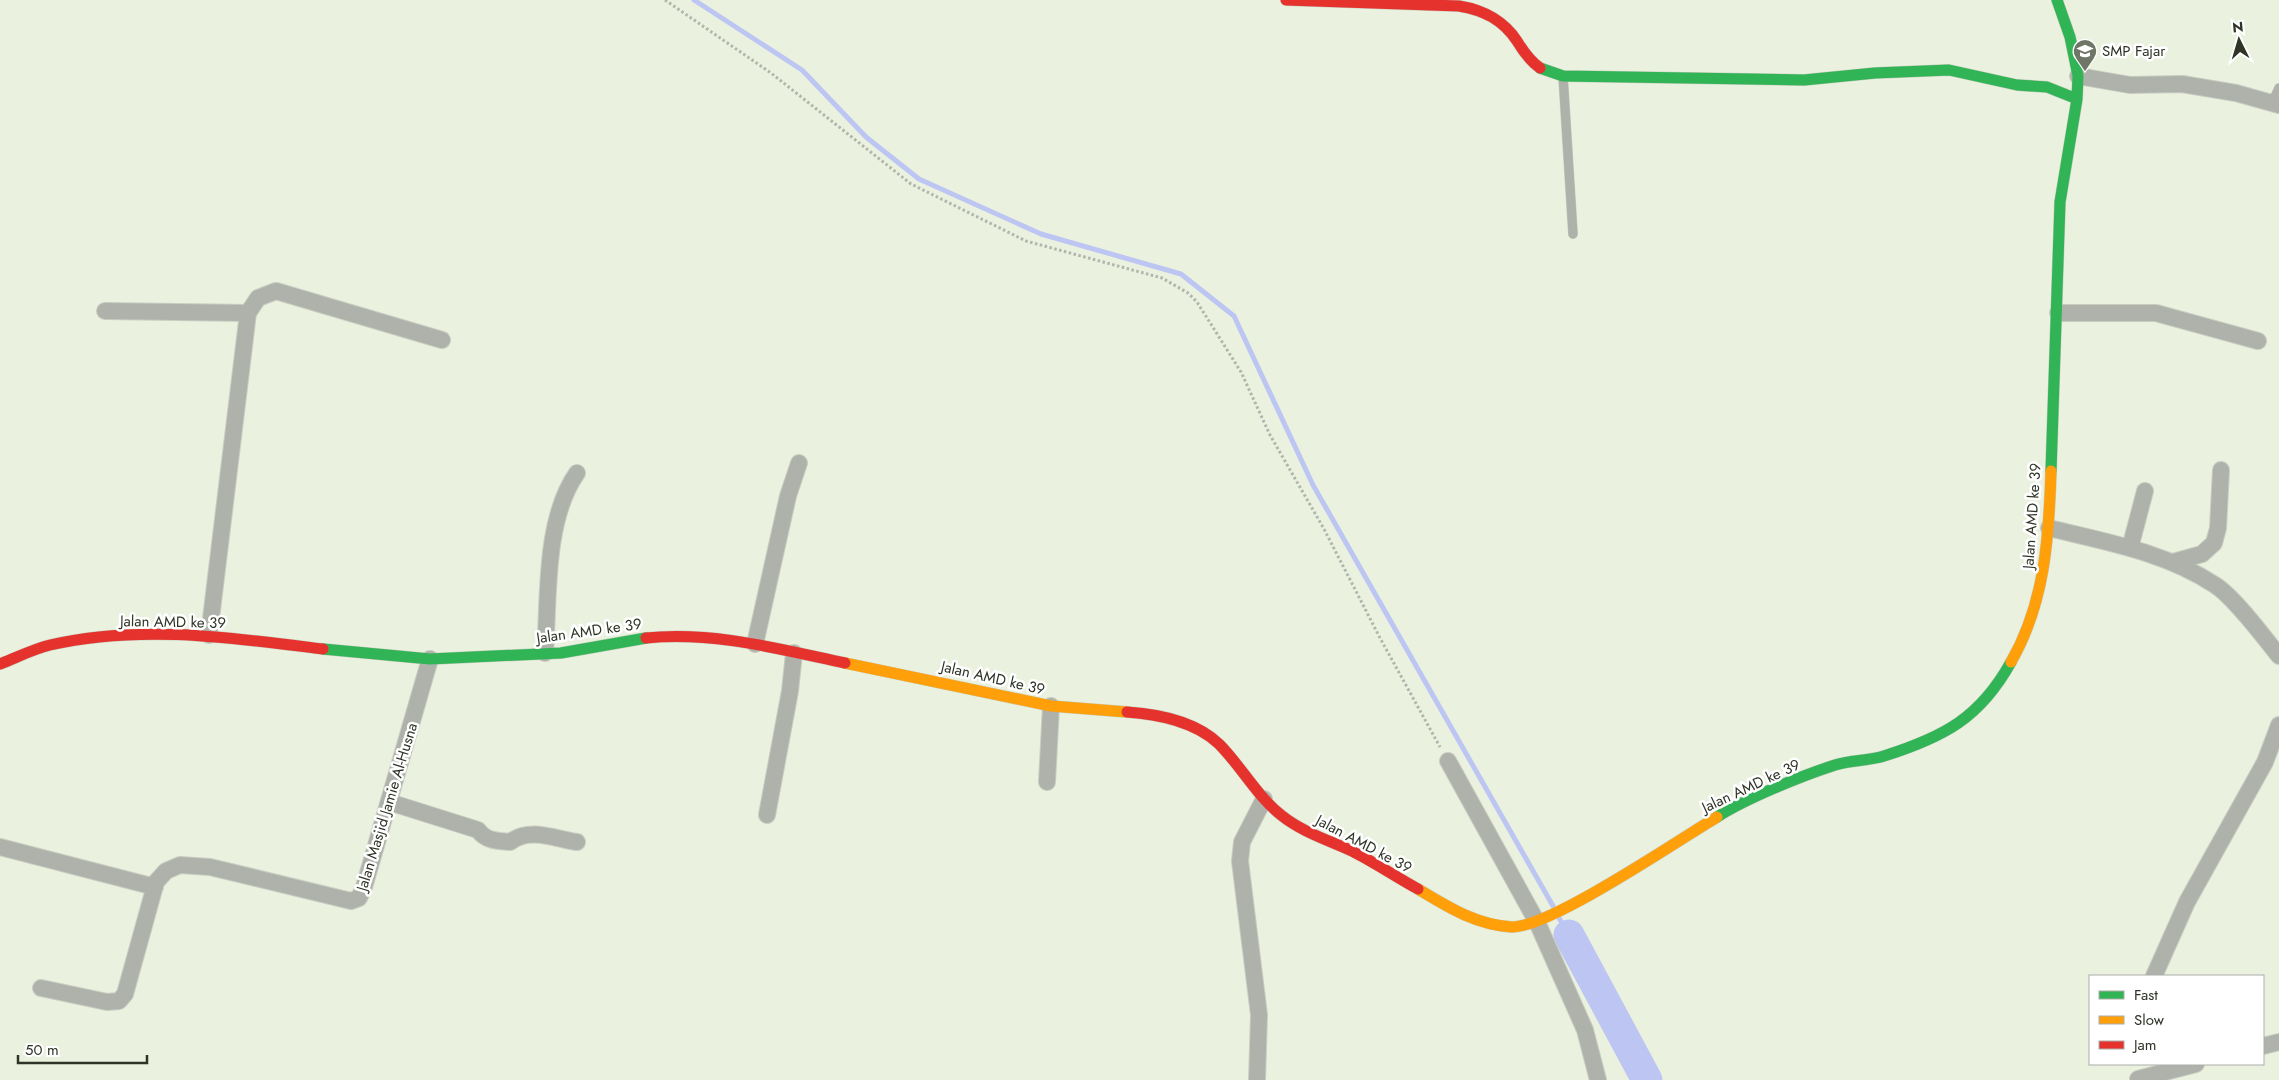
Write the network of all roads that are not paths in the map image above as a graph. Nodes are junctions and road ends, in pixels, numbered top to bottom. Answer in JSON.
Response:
{"nodes":[{"id":1,"x":1286,"y":0,"type":"edge"},
{"id":2,"x":2057,"y":0,"type":"edge"},
{"id":3,"x":1563,"y":76,"type":"junction"},
{"id":4,"x":2078,"y":76,"type":"junction"},
{"id":5,"x":2279,"y":88,"type":"edge"},
{"id":6,"x":2077,"y":99,"type":"junction"},
{"id":7,"x":2276,"y":104,"type":"edge"},
{"id":8,"x":1573,"y":234,"type":"dead end"},
{"id":9,"x":105,"y":312,"type":"dead end"},
{"id":10,"x":248,"y":313,"type":"junction"},
{"id":11,"x":2058,"y":313,"type":"junction"},
{"id":12,"x":442,"y":340,"type":"dead end"},
{"id":13,"x":2258,"y":341,"type":"dead end"},
{"id":14,"x":799,"y":463,"type":"dead end"},
{"id":15,"x":2221,"y":470,"type":"dead end"},
{"id":16,"x":577,"y":473,"type":"dead end"},
{"id":17,"x":2145,"y":491,"type":"dead end"},
{"id":18,"x":2049,"y":528,"type":"junction"},
{"id":19,"x":2130,"y":548,"type":"junction"},
{"id":20,"x":2173,"y":562,"type":"junction"},
{"id":21,"x":209,"y":635,"type":"junction"},
{"id":22,"x":755,"y":644,"type":"junction"},
{"id":23,"x":545,"y":653,"type":"junction"},
{"id":24,"x":794,"y":653,"type":"junction"},
{"id":25,"x":2279,"y":656,"type":"edge"},
{"id":26,"x":430,"y":659,"type":"junction"},
{"id":27,"x":0,"y":664,"type":"edge"},
{"id":28,"x":1051,"y":706,"type":"junction"},
{"id":29,"x":2279,"y":725,"type":"edge"},
{"id":30,"x":1448,"y":761,"type":"road end"},
{"id":31,"x":2272,"y":765,"type":"edge"},
{"id":32,"x":1047,"y":782,"type":"dead end"},
{"id":33,"x":1264,"y":799,"type":"junction"},
{"id":34,"x":389,"y":802,"type":"junction"},
{"id":35,"x":767,"y":815,"type":"dead end"},
{"id":36,"x":577,"y":842,"type":"dead end"},
{"id":37,"x":0,"y":847,"type":"edge"},
{"id":38,"x":155,"y":887,"type":"junction"},
{"id":39,"x":1537,"y":922,"type":"junction"},
{"id":40,"x":2154,"y":975,"type":"edge"},
{"id":41,"x":41,"y":988,"type":"dead end"},
{"id":42,"x":2279,"y":1042,"type":"edge"},
{"id":43,"x":2264,"y":1046,"type":"edge"},
{"id":44,"x":2190,"y":1065,"type":"edge"},
{"id":45,"x":2138,"y":1074,"type":"edge"},
{"id":46,"x":1257,"y":1080,"type":"edge"},
{"id":47,"x":1598,"y":1080,"type":"edge"}],
"edges":[{"from":1,"to":3,"type":"street"},
{"from":2,"to":4,"type":"street","name":"Jalan AMD ke 39"},
{"from":3,"to":6,"type":"street"},
{"from":3,"to":8,"type":"lane"},
{"from":4,"to":6,"type":"street","name":"Jalan AMD ke 39"},
{"from":4,"to":7,"type":"street"},
{"from":5,"to":7,"type":"lane"},
{"from":6,"to":11,"type":"street","name":"Jalan AMD ke 39"},
{"from":9,"to":10,"type":"street"},
{"from":10,"to":12,"type":"street"},
{"from":10,"to":21,"type":"street"},
{"from":11,"to":13,"type":"street"},
{"from":11,"to":18,"type":"street","name":"Jalan AMD ke 39"},
{"from":14,"to":22,"type":"street"},
{"from":15,"to":20,"type":"street"},
{"from":16,"to":23,"type":"street"},
{"from":17,"to":19,"type":"street"},
{"from":18,"to":19,"type":"street"},
{"from":18,"to":39,"type":"street","name":"Jalan AMD ke 39"},
{"from":19,"to":20,"type":"street"},
{"from":20,"to":25,"type":"street"},
{"from":21,"to":26,"type":"street","name":"Jalan AMD ke 39"},
{"from":21,"to":27,"type":"street","name":"Jalan AMD ke 39"},
{"from":22,"to":23,"type":"street","name":"Jalan AMD ke 39"},
{"from":22,"to":24,"type":"street","name":"Jalan AMD ke 39"},
{"from":23,"to":26,"type":"street","name":"Jalan AMD ke 39"},
{"from":24,"to":28,"type":"street","name":"Jalan AMD ke 39"},
{"from":24,"to":35,"type":"street"},
{"from":26,"to":34,"type":"street","name":"Jalan Masjid Jamie Al-Husna"},
{"from":28,"to":32,"type":"street"},
{"from":28,"to":33,"type":"street","name":"Jalan AMD ke 39"},
{"from":29,"to":31,"type":"street"},
{"from":30,"to":39,"type":"street"},
{"from":31,"to":40,"type":"street"},
{"from":33,"to":39,"type":"street","name":"Jalan AMD ke 39"},
{"from":33,"to":46,"type":"street"},
{"from":34,"to":36,"type":"street"},
{"from":34,"to":38,"type":"street","name":"Jalan Masjid Jamie Al-Husna"},
{"from":37,"to":38,"type":"street"},
{"from":38,"to":41,"type":"street","name":"Jalan Masjid Jamie Al-Husna"},
{"from":39,"to":47,"type":"street"},
{"from":42,"to":43,"type":"street"},
{"from":44,"to":45,"type":"street"}]}
